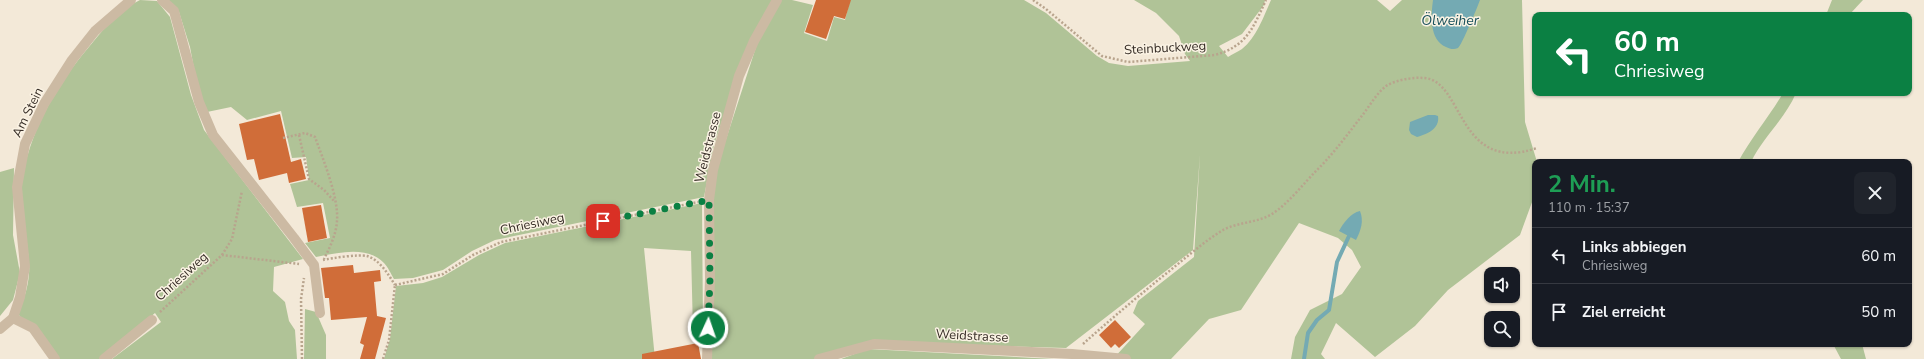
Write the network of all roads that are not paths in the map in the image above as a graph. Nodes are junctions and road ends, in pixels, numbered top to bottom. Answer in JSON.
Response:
{"nodes":[{"id":1,"x":131,"y":0,"type":"edge"},
{"id":2,"x":162,"y":0,"type":"edge"},
{"id":3,"x":777,"y":0,"type":"edge"},
{"id":4,"x":320,"y":313,"type":"dead end"},
{"id":5,"x":13,"y":318,"type":"junction"},
{"id":6,"x":152,"y":320,"type":"road end"},
{"id":7,"x":0,"y":329,"type":"edge"},
{"id":8,"x":55,"y":359,"type":"edge"},
{"id":9,"x":104,"y":359,"type":"edge"},
{"id":10,"x":707,"y":359,"type":"edge"},
{"id":11,"x":819,"y":359,"type":"edge"},
{"id":12,"x":1126,"y":359,"type":"edge"}],
"edges":[{"from":1,"to":5,"type":"street","name":"Am Stein"},
{"from":2,"to":4,"type":"street"},
{"from":3,"to":10,"type":"street","name":"Weidstrasse"},
{"from":5,"to":7,"type":"street"},
{"from":5,"to":8,"type":"street"},
{"from":6,"to":9,"type":"street","name":"Chriesiweg"},
{"from":11,"to":12,"type":"street","name":"Weidstrasse"}]}
